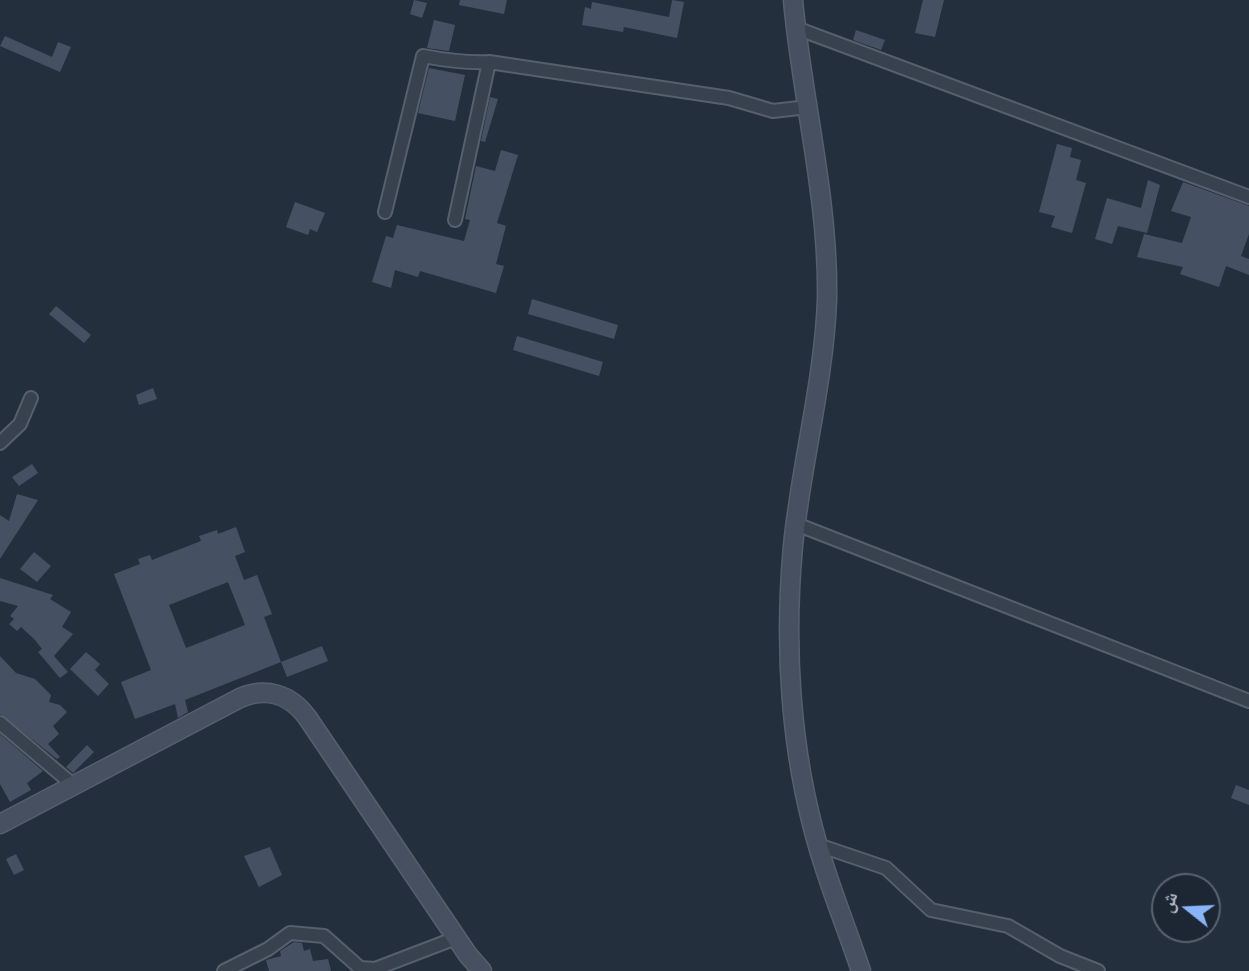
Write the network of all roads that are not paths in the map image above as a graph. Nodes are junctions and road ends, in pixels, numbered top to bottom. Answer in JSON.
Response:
{"nodes":[{"id":1,"x":793,"y":0,"type":"edge"},
{"id":2,"x":796,"y":28,"type":"junction"},
{"id":3,"x":489,"y":62,"type":"junction"},
{"id":4,"x":808,"y":107,"type":"junction"},
{"id":5,"x":1249,"y":197,"type":"edge"},
{"id":6,"x":385,"y":212,"type":"dead end"},
{"id":7,"x":455,"y":220,"type":"dead end"},
{"id":8,"x":31,"y":398,"type":"dead end"},
{"id":9,"x":0,"y":443,"type":"edge"},
{"id":10,"x":796,"y":524,"type":"junction"},
{"id":11,"x":1249,"y":701,"type":"edge"},
{"id":12,"x":0,"y":723,"type":"edge"},
{"id":13,"x":72,"y":784,"type":"junction"},
{"id":14,"x":0,"y":824,"type":"edge"},
{"id":15,"x":818,"y":845,"type":"junction"},
{"id":16,"x":456,"y":938,"type":"junction"},
{"id":17,"x":225,"y":971,"type":"edge"},
{"id":18,"x":482,"y":971,"type":"edge"},
{"id":19,"x":861,"y":971,"type":"edge"},
{"id":20,"x":1098,"y":971,"type":"edge"}],
"edges":[{"from":1,"to":2,"type":"main road"},
{"from":2,"to":4,"type":"main road"},
{"from":2,"to":5,"type":"street"},
{"from":3,"to":4,"type":"street"},
{"from":3,"to":6,"type":"street"},
{"from":3,"to":7,"type":"street"},
{"from":4,"to":10,"type":"main road"},
{"from":8,"to":9,"type":"street"},
{"from":10,"to":11,"type":"street"},
{"from":10,"to":15,"type":"main road"},
{"from":12,"to":13,"type":"street"},
{"from":13,"to":14,"type":"main road"},
{"from":13,"to":16,"type":"main road"},
{"from":15,"to":19,"type":"main road"},
{"from":15,"to":20,"type":"street"},
{"from":16,"to":17,"type":"street"},
{"from":16,"to":18,"type":"main road"}]}
